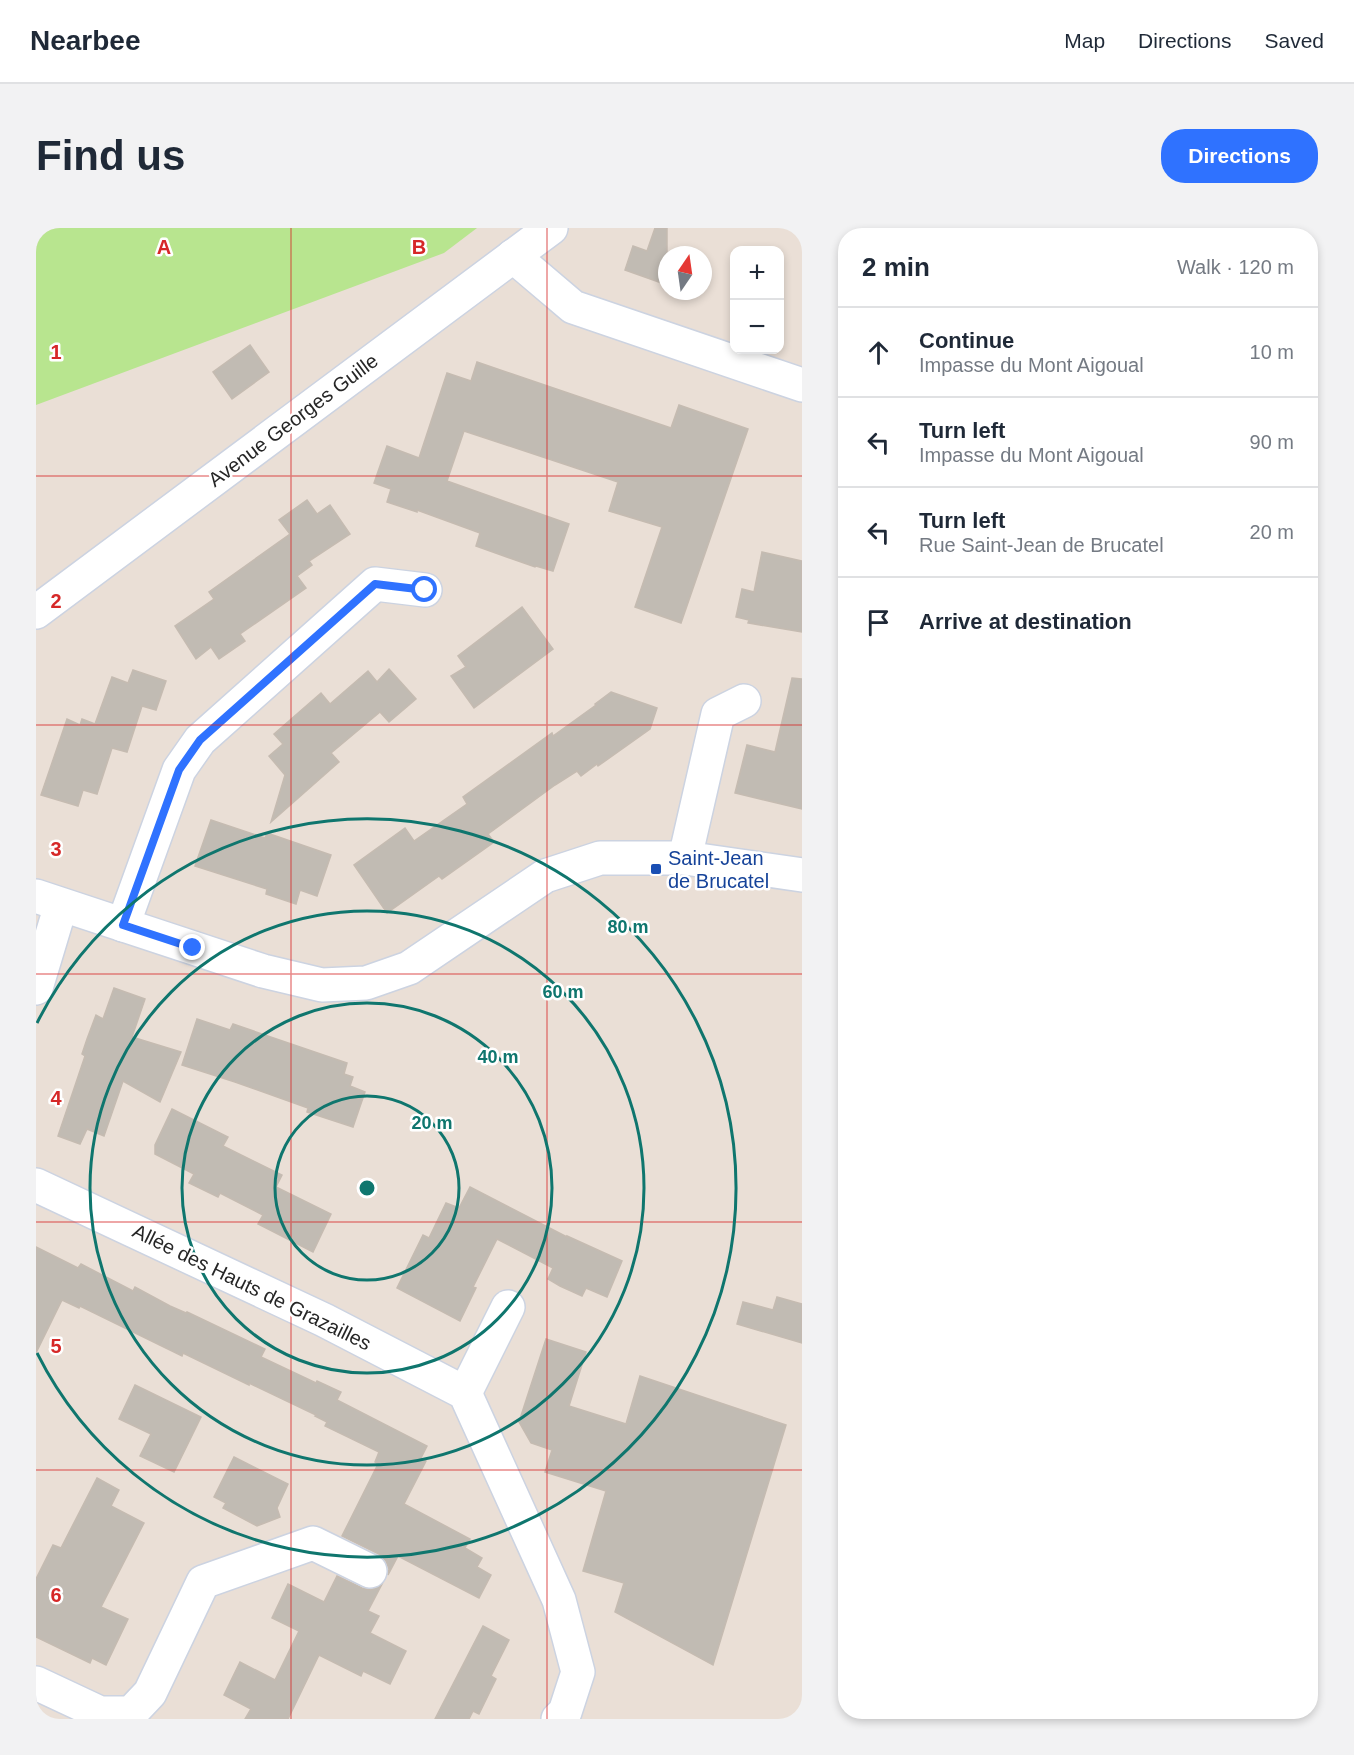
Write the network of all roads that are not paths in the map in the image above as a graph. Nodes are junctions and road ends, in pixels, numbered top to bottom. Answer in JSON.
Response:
{"nodes":[{"id":1,"x":551,"y":228,"type":"edge"},
{"id":2,"x":513,"y":256,"type":"junction"},
{"id":3,"x":802,"y":385,"type":"edge"},
{"id":4,"x":425,"y":590,"type":"dead end"},
{"id":5,"x":36,"y":612,"type":"edge"},
{"id":6,"x":744,"y":701,"type":"dead end"},
{"id":7,"x":685,"y":858,"type":"junction"},
{"id":8,"x":802,"y":875,"type":"edge"},
{"id":9,"x":49,"y":901,"type":"edge"},
{"id":10,"x":123,"y":925,"type":"junction"},
{"id":11,"x":36,"y":987,"type":"edge"},
{"id":12,"x":36,"y":1185,"type":"edge"},
{"id":13,"x":508,"y":1307,"type":"dead end"},
{"id":14,"x":465,"y":1393,"type":"junction"},
{"id":15,"x":370,"y":1571,"type":"dead end"},
{"id":16,"x":36,"y":1683,"type":"edge"},
{"id":17,"x":563,"y":1717,"type":"edge"}],
"edges":[{"from":1,"to":2,"type":"street","name":"Avenue Georges Guille"},
{"from":2,"to":3,"type":"street"},
{"from":2,"to":5,"type":"street","name":"Avenue Georges Guille"},
{"from":4,"to":10,"type":"street"},
{"from":6,"to":7,"type":"street"},
{"from":7,"to":8,"type":"street"},
{"from":7,"to":10,"type":"street"},
{"from":9,"to":10,"type":"street"},
{"from":9,"to":11,"type":"street"},
{"from":12,"to":14,"type":"street","name":"Allée des Hauts de Grazailles"},
{"from":13,"to":14,"type":"street"},
{"from":14,"to":17,"type":"street"},
{"from":15,"to":16,"type":"street"}]}
